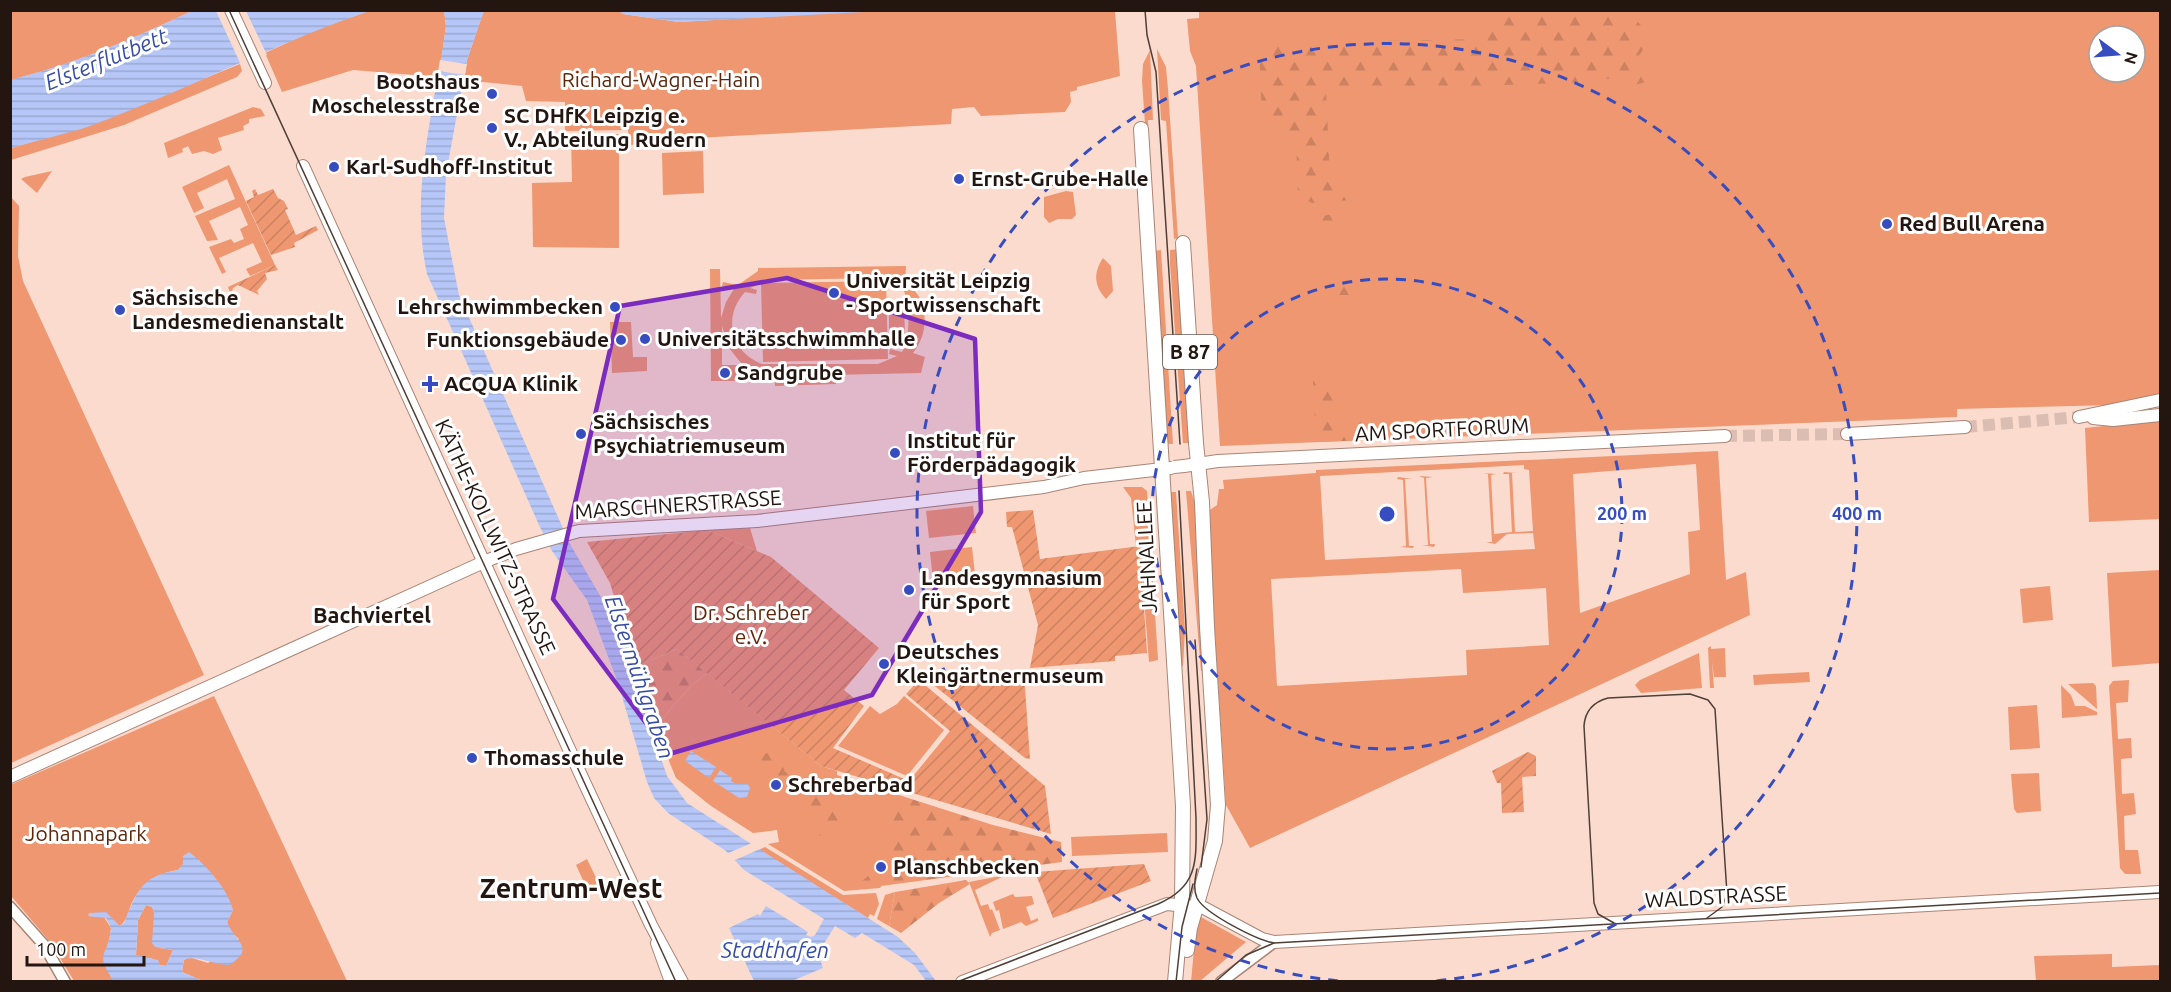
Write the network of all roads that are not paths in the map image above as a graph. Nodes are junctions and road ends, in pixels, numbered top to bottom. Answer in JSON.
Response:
{"nodes":[{"id":1,"x":231,"y":10,"type":"edge"},
{"id":2,"x":265,"y":83,"type":"dead end"},
{"id":3,"x":1141,"y":129,"type":"dead end"},
{"id":4,"x":303,"y":166,"type":"dead end"},
{"id":5,"x":1183,"y":243,"type":"dead end"},
{"id":6,"x":2160,"y":400,"type":"edge"},
{"id":7,"x":2160,"y":415,"type":"edge"},
{"id":8,"x":1965,"y":427,"type":"tunnel mouth"},
{"id":9,"x":1847,"y":434,"type":"tunnel mouth"},
{"id":10,"x":1725,"y":436,"type":"tunnel mouth"},
{"id":11,"x":1180,"y":466,"type":"junction"},
{"id":12,"x":484,"y":562,"type":"junction"},
{"id":13,"x":10,"y":777,"type":"edge"},
{"id":14,"x":2160,"y":892,"type":"edge"},
{"id":15,"x":1189,"y":905,"type":"junction"},
{"id":16,"x":10,"y":907,"type":"edge"},
{"id":17,"x":651,"y":925,"type":"junction"},
{"id":18,"x":1274,"y":942,"type":"junction"},
{"id":19,"x":65,"y":981,"type":"edge"},
{"id":20,"x":671,"y":981,"type":"edge"},
{"id":21,"x":682,"y":981,"type":"edge"},
{"id":22,"x":962,"y":981,"type":"edge"},
{"id":23,"x":1175,"y":981,"type":"edge"},
{"id":24,"x":1184,"y":981,"type":"edge"},
{"id":25,"x":1221,"y":981,"type":"edge"}],
"edges":[{"from":1,"to":2,"type":"main road"},
{"from":3,"to":11,"type":"main road","name":"JAHNALLEE","number":"B 87"},
{"from":4,"to":12,"type":"main road","name":"KÄTHE-KOLLWITZ-STRASSE"},
{"from":5,"to":11,"type":"main road","name":"JAHNALLEE","number":"B 87"},
{"from":6,"to":7,"type":"main road"},
{"from":8,"to":9,"type":"main road"},
{"from":10,"to":11,"type":"main road","name":"AM SPORTFORUM"},
{"from":11,"to":12,"type":"main road","name":"MARSCHNERSTRASSE"},
{"from":11,"to":15,"type":"main road","name":"JAHNALLEE","number":"B 87"},
{"from":11,"to":15,"type":"main road","name":"JAHNALLEE","number":"B 87"},
{"from":12,"to":13,"type":"main road","name":"MARSCHNERSTRASSE"},
{"from":12,"to":17,"type":"main road","name":"KÄTHE-KOLLWITZ-STRASSE"},
{"from":14,"to":18,"type":"main road","name":"WALDSTRASSE"},
{"from":15,"to":18,"type":"main road","name":"WALDSTRASSE"},
{"from":15,"to":22,"type":"main road"},
{"from":15,"to":23,"type":"main road","name":"JAHNALLEE","number":"B 87"},
{"from":15,"to":24,"type":"main road","name":"JAHNALLEE","number":"B 87"},
{"from":16,"to":19,"type":"street"},
{"from":17,"to":20,"type":"main road","name":"KÄTHE-KOLLWITZ-STRASSE"},
{"from":17,"to":21,"type":"main road","name":"KÄTHE-KOLLWITZ-STRASSE"},
{"from":18,"to":25,"type":"street"}]}
